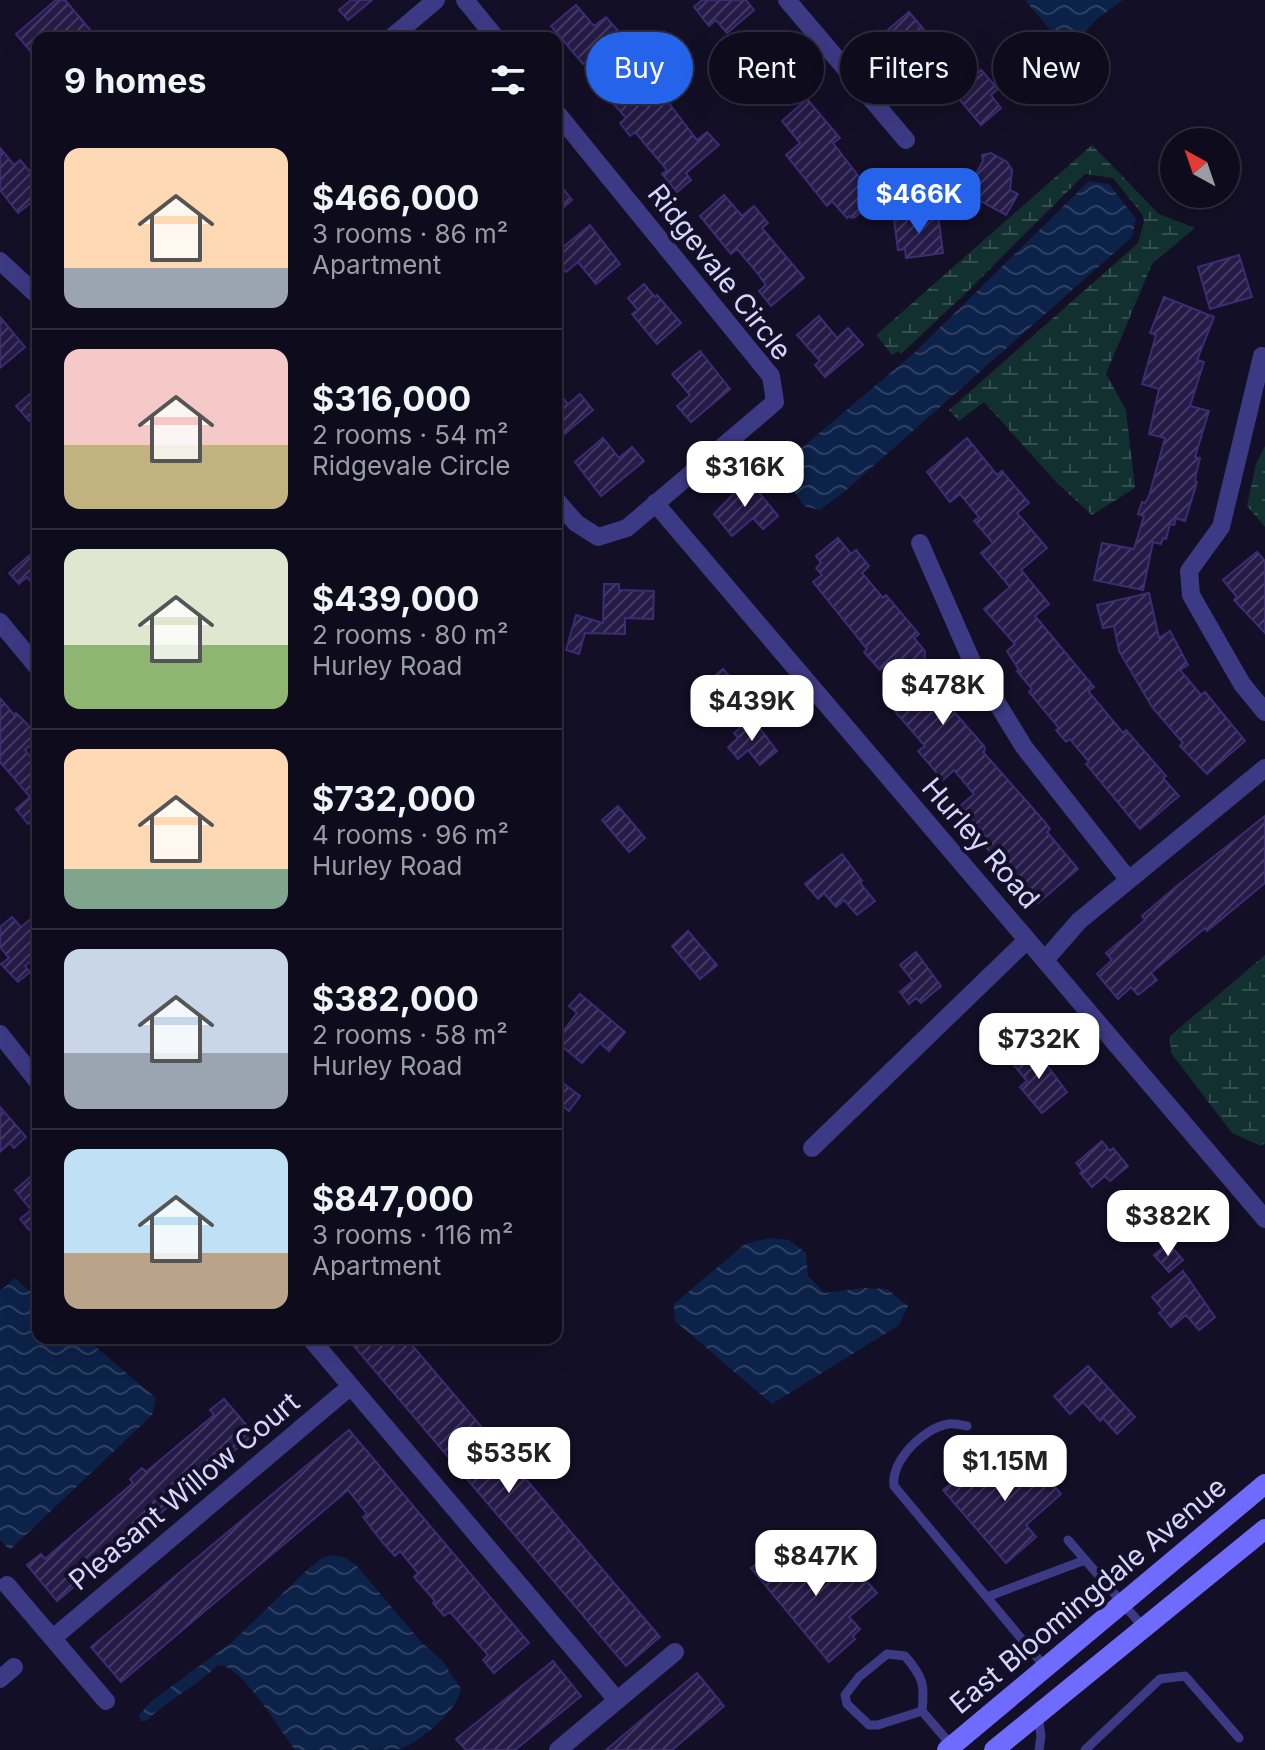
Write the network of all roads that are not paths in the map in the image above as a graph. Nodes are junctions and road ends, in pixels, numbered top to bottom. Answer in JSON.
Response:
{"nodes":[{"id":1,"x":436,"y":0,"type":"edge"},
{"id":2,"x":465,"y":0,"type":"edge"},
{"id":3,"x":787,"y":0,"type":"edge"},
{"id":4,"x":398,"y":32,"type":"edge"},
{"id":5,"x":491,"y":32,"type":"edge"},
{"id":6,"x":562,"y":119,"type":"edge"},
{"id":7,"x":906,"y":140,"type":"dead end"},
{"id":8,"x":0,"y":261,"type":"edge"},
{"id":9,"x":32,"y":290,"type":"edge"},
{"id":10,"x":1262,"y":356,"type":"dead end"},
{"id":11,"x":655,"y":503,"type":"junction"},
{"id":12,"x":562,"y":507,"type":"edge"},
{"id":13,"x":920,"y":543,"type":"dead end"},
{"id":14,"x":0,"y":622,"type":"edge"},
{"id":15,"x":32,"y":661,"type":"edge"},
{"id":16,"x":1265,"y":712,"type":"edge"},
{"id":17,"x":1265,"y":768,"type":"edge"},
{"id":18,"x":1128,"y":879,"type":"junction"},
{"id":19,"x":1027,"y":940,"type":"junction"},
{"id":20,"x":1045,"y":960,"type":"junction"},
{"id":21,"x":0,"y":1034,"type":"edge"},
{"id":22,"x":32,"y":1074,"type":"edge"},
{"id":23,"x":812,"y":1148,"type":"dead end"},
{"id":24,"x":1265,"y":1219,"type":"edge"},
{"id":25,"x":315,"y":1344,"type":"edge"},
{"id":26,"x":351,"y":1386,"type":"junction"},
{"id":27,"x":967,"y":1426,"type":"dead end"},
{"id":28,"x":1265,"y":1484,"type":"edge"},
{"id":29,"x":1265,"y":1529,"type":"edge"},
{"id":30,"x":1068,"y":1540,"type":"dead end"},
{"id":31,"x":1085,"y":1560,"type":"junction"},
{"id":32,"x":7,"y":1585,"type":"dead end"},
{"id":33,"x":987,"y":1597,"type":"junction"},
{"id":34,"x":1121,"y":1603,"type":"junction"},
{"id":35,"x":1144,"y":1628,"type":"junction"},
{"id":36,"x":53,"y":1638,"type":"junction"},
{"id":37,"x":675,"y":1652,"type":"dead end"},
{"id":38,"x":1045,"y":1667,"type":"junction"},
{"id":39,"x":617,"y":1700,"type":"junction"},
{"id":40,"x":106,"y":1701,"type":"dead end"},
{"id":41,"x":922,"y":1711,"type":"junction"},
{"id":42,"x":1038,"y":1715,"type":"junction"},
{"id":43,"x":1239,"y":1738,"type":"dead end"},
{"id":44,"x":950,"y":1748,"type":"edge"},
{"id":45,"x":998,"y":1749,"type":"edge"},
{"id":46,"x":558,"y":1750,"type":"edge"},
{"id":47,"x":1039,"y":1750,"type":"edge"},
{"id":48,"x":1085,"y":1750,"type":"edge"}],
"edges":[{"from":1,"to":4,"type":"street"},
{"from":2,"to":5,"type":"street"},
{"from":3,"to":7,"type":"street"},
{"from":6,"to":11,"type":"street","name":"Ridgevale Circle"},
{"from":8,"to":9,"type":"street"},
{"from":10,"to":16,"type":"street"},
{"from":11,"to":12,"type":"street","name":"Ridgevale Circle"},
{"from":11,"to":19,"type":"street","name":"Hurley Road"},
{"from":13,"to":18,"type":"street"},
{"from":14,"to":15,"type":"street"},
{"from":17,"to":18,"type":"street"},
{"from":18,"to":20,"type":"street"},
{"from":19,"to":20,"type":"street","name":"Hurley Road"},
{"from":19,"to":23,"type":"street"},
{"from":20,"to":24,"type":"street","name":"Hurley Road"},
{"from":21,"to":22,"type":"street"},
{"from":25,"to":26,"type":"street"},
{"from":26,"to":36,"type":"street","name":"Pleasant Willow Court"},
{"from":26,"to":39,"type":"street"},
{"from":27,"to":33,"type":"lane"},
{"from":28,"to":34,"type":"main road","name":"East Bloomingdale Avenue"},
{"from":29,"to":35,"type":"main road","name":"East Bloomingdale Avenue"},
{"from":30,"to":31,"type":"lane"},
{"from":31,"to":33,"type":"lane"},
{"from":31,"to":34,"type":"lane"},
{"from":32,"to":36,"type":"street"},
{"from":33,"to":38,"type":"lane"},
{"from":34,"to":35,"type":"lane"},
{"from":34,"to":38,"type":"main road","name":"East Bloomingdale Avenue"},
{"from":35,"to":42,"type":"main road","name":"East Bloomingdale Avenue"},
{"from":36,"to":40,"type":"street"},
{"from":37,"to":39,"type":"street"},
{"from":38,"to":44,"type":"main road","name":"East Bloomingdale Avenue"},
{"from":39,"to":46,"type":"street"},
{"from":41,"to":41,"type":"lane"},
{"from":41,"to":44,"type":"lane"},
{"from":42,"to":45,"type":"main road","name":"East Bloomingdale Avenue"},
{"from":42,"to":47,"type":"lane"},
{"from":43,"to":48,"type":"lane"}]}
